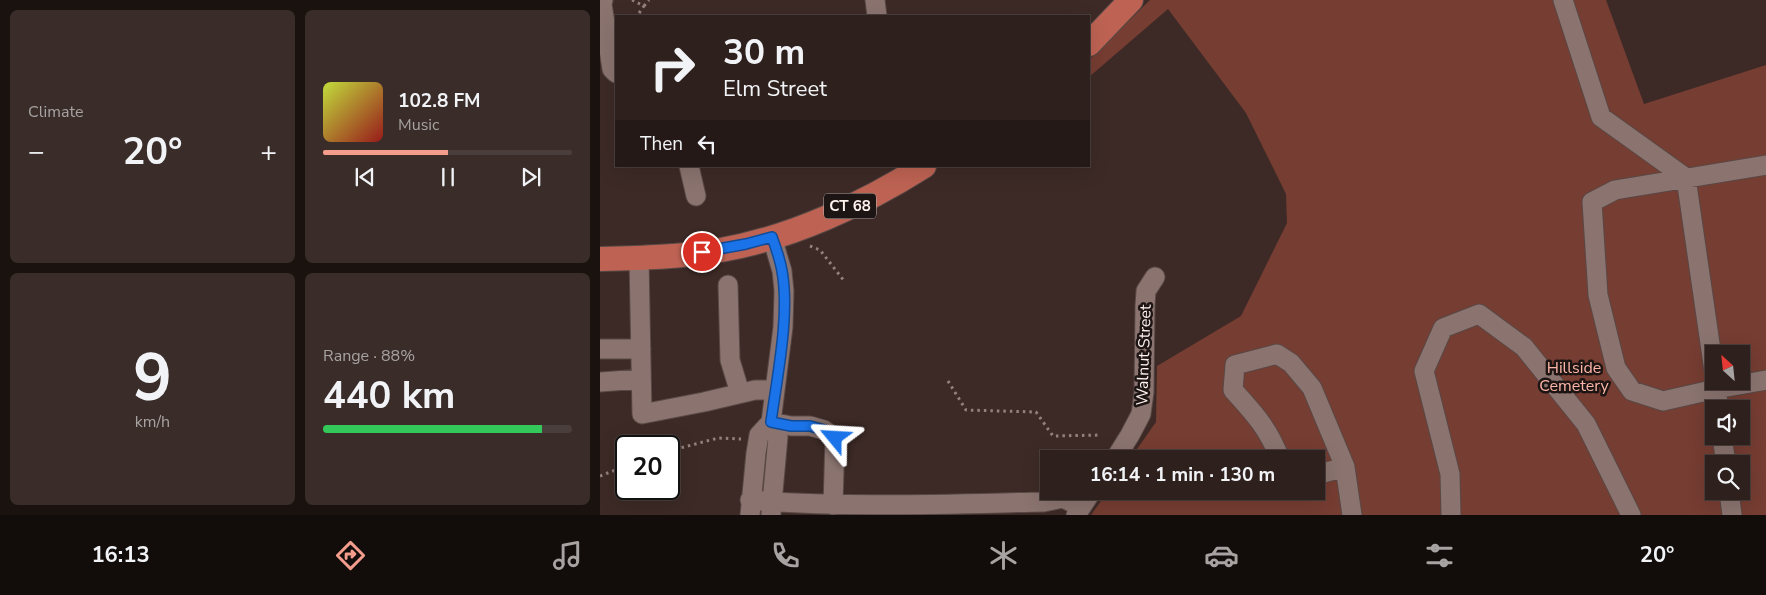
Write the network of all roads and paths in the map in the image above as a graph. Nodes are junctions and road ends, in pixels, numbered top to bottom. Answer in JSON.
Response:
{"nodes":[{"id":1,"x":603,"y":0,"type":"edge"},
{"id":2,"x":632,"y":0,"type":"edge"},
{"id":3,"x":649,"y":0,"type":"edge"},
{"id":4,"x":875,"y":0,"type":"edge"},
{"id":5,"x":1131,"y":0,"type":"edge"},
{"id":6,"x":1563,"y":0,"type":"edge"},
{"id":7,"x":644,"y":6,"type":"junction"},
{"id":8,"x":638,"y":15,"type":"edge"},
{"id":9,"x":877,"y":15,"type":"edge"},
{"id":10,"x":1090,"y":43,"type":"edge"},
{"id":11,"x":615,"y":72,"type":"edge"},
{"id":12,"x":1766,"y":165,"type":"edge"},
{"id":13,"x":689,"y":167,"type":"edge"},
{"id":14,"x":917,"y":168,"type":"edge"},
{"id":15,"x":1686,"y":178,"type":"junction"},
{"id":16,"x":696,"y":196,"type":"dead end"},
{"id":17,"x":772,"y":237,"type":"junction"},
{"id":18,"x":807,"y":244,"type":"dead end"},
{"id":19,"x":640,"y":258,"type":"junction"},
{"id":20,"x":600,"y":259,"type":"edge"},
{"id":21,"x":1155,"y":278,"type":"dead end"},
{"id":22,"x":845,"y":282,"type":"dead end"},
{"id":23,"x":728,"y":285,"type":"dead end"},
{"id":24,"x":1710,"y":345,"type":"edge"},
{"id":25,"x":600,"y":349,"type":"edge"},
{"id":26,"x":641,"y":349,"type":"junction"},
{"id":27,"x":641,"y":379,"type":"junction"},
{"id":28,"x":1750,"y":380,"type":"edge"},
{"id":29,"x":1766,"y":380,"type":"edge"},
{"id":30,"x":948,"y":381,"type":"dead end"},
{"id":31,"x":600,"y":382,"type":"edge"},
{"id":32,"x":1705,"y":384,"type":"edge"},
{"id":33,"x":775,"y":390,"type":"junction"},
{"id":34,"x":740,"y":393,"type":"junction"},
{"id":35,"x":771,"y":422,"type":"junction"},
{"id":36,"x":1101,"y":435,"type":"dead end"},
{"id":37,"x":747,"y":439,"type":"dead end"},
{"id":38,"x":680,"y":448,"type":"edge"},
{"id":39,"x":1121,"y":450,"type":"edge"},
{"id":40,"x":1276,"y":450,"type":"edge"},
{"id":41,"x":1345,"y":467,"type":"junction"},
{"id":42,"x":615,"y":470,"type":"edge"},
{"id":43,"x":1325,"y":473,"type":"edge"},
{"id":44,"x":600,"y":476,"type":"edge"},
{"id":45,"x":1086,"y":500,"type":"edge"},
{"id":46,"x":1730,"y":500,"type":"edge"},
{"id":47,"x":833,"y":504,"type":"junction"},
{"id":48,"x":750,"y":508,"type":"edge"},
{"id":49,"x":771,"y":508,"type":"edge"},
{"id":50,"x":1079,"y":511,"type":"edge"},
{"id":51,"x":1352,"y":515,"type":"edge"},
{"id":52,"x":1451,"y":515,"type":"edge"},
{"id":53,"x":1631,"y":515,"type":"edge"},
{"id":54,"x":1732,"y":515,"type":"edge"}],
"edges":[{"from":1,"to":11,"type":"street"},
{"from":2,"to":7,"type":"path"},
{"from":3,"to":7,"type":"path"},
{"from":4,"to":9,"type":"street"},
{"from":5,"to":10,"type":"main road"},
{"from":6,"to":15,"type":"street"},
{"from":7,"to":8,"type":"path"},
{"from":12,"to":15,"type":"street"},
{"from":13,"to":16,"type":"street"},
{"from":14,"to":17,"type":"main road","number":"CT 68"},
{"from":15,"to":24,"type":"street"},
{"from":15,"to":32,"type":"street"},
{"from":17,"to":19,"type":"main road","number":"CT 68"},
{"from":17,"to":33,"type":"street"},
{"from":18,"to":22,"type":"path"},
{"from":19,"to":20,"type":"main road","number":"CT 68"},
{"from":19,"to":26,"type":"street"},
{"from":21,"to":39,"type":"street","name":"Walnut Street"},
{"from":23,"to":34,"type":"street"},
{"from":25,"to":26,"type":"street"},
{"from":26,"to":27,"type":"street"},
{"from":27,"to":31,"type":"street"},
{"from":27,"to":34,"type":"street"},
{"from":28,"to":29,"type":"street"},
{"from":30,"to":36,"type":"path"},
{"from":33,"to":34,"type":"street"},
{"from":33,"to":35,"type":"street"},
{"from":35,"to":47,"type":"street"},
{"from":35,"to":48,"type":"street"},
{"from":35,"to":49,"type":"street"},
{"from":37,"to":38,"type":"path"},
{"from":40,"to":41,"type":"street"},
{"from":41,"to":43,"type":"street"},
{"from":41,"to":51,"type":"street"},
{"from":42,"to":44,"type":"path"},
{"from":45,"to":50,"type":"street"},
{"from":46,"to":54,"type":"street"},
{"from":47,"to":49,"type":"street"},
{"from":47,"to":50,"type":"street"},
{"from":48,"to":49,"type":"street"},
{"from":52,"to":53,"type":"street"}]}
